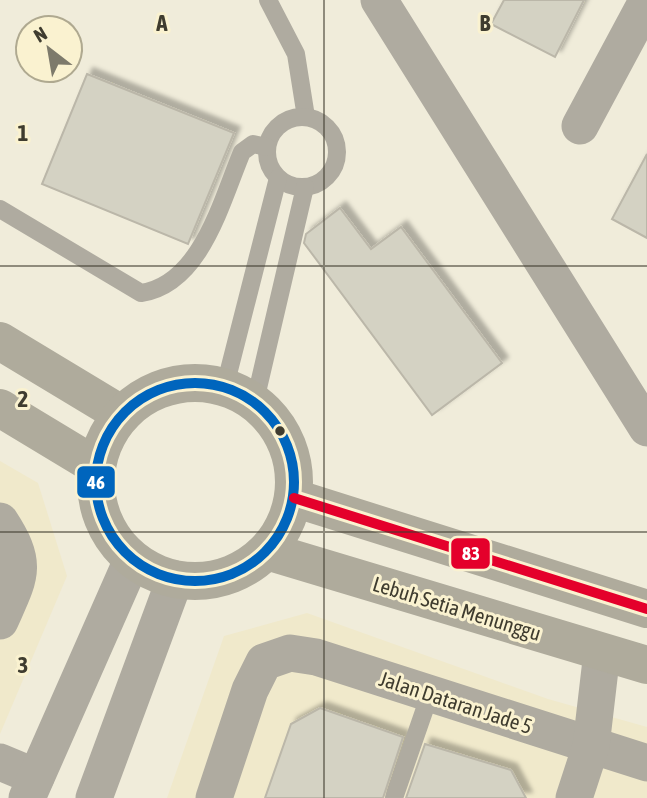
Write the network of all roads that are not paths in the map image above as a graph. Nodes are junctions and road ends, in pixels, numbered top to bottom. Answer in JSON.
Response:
{"nodes":[{"id":1,"x":268,"y":0,"type":"edge"},
{"id":2,"x":379,"y":0,"type":"edge"},
{"id":3,"x":647,"y":1,"type":"edge"},
{"id":4,"x":306,"y":117,"type":"junction"},
{"id":5,"x":580,"y":126,"type":"dead end"},
{"id":6,"x":267,"y":147,"type":"junction"},
{"id":7,"x":278,"y":178,"type":"junction"},
{"id":8,"x":305,"y":187,"type":"junction"},
{"id":9,"x":0,"y":209,"type":"edge"},
{"id":10,"x":0,"y":341,"type":"edge"},
{"id":11,"x":240,"y":394,"type":"junction"},
{"id":12,"x":0,"y":408,"type":"edge"},
{"id":13,"x":121,"y":415,"type":"junction"},
{"id":14,"x":647,"y":428,"type":"edge"},
{"id":15,"x":96,"y":466,"type":"junction"},
{"id":16,"x":294,"y":498,"type":"junction"},
{"id":17,"x":0,"y":521,"type":"edge"},
{"id":18,"x":267,"y":551,"type":"junction"},
{"id":19,"x":132,"y":560,"type":"junction"},
{"id":20,"x":175,"y":579,"type":"junction"},
{"id":21,"x":647,"y":609,"type":"edge"},
{"id":22,"x":0,"y":621,"type":"edge"},
{"id":23,"x":602,"y":652,"type":"junction"},
{"id":24,"x":647,"y":665,"type":"edge"},
{"id":25,"x":430,"y":694,"type":"junction"},
{"id":26,"x":591,"y":746,"type":"junction"},
{"id":27,"x":0,"y":762,"type":"edge"},
{"id":28,"x":647,"y":762,"type":"edge"},
{"id":29,"x":32,"y":788,"type":"edge"},
{"id":30,"x":93,"y":798,"type":"edge"},
{"id":31,"x":214,"y":798,"type":"edge"},
{"id":32,"x":394,"y":798,"type":"edge"},
{"id":33,"x":574,"y":798,"type":"edge"}],
"edges":[{"from":1,"to":4,"type":"lane"},
{"from":2,"to":14,"type":"street"},
{"from":3,"to":5,"type":"street"},
{"from":4,"to":6,"type":"lane"},
{"from":4,"to":8,"type":"lane"},
{"from":6,"to":7,"type":"lane"},
{"from":6,"to":9,"type":"lane"},
{"from":7,"to":8,"type":"lane"},
{"from":7,"to":11,"type":"lane"},
{"from":8,"to":11,"type":"lane"},
{"from":10,"to":13,"type":"street"},
{"from":11,"to":13,"type":"street"},
{"from":11,"to":16,"type":"street"},
{"from":12,"to":15,"type":"street"},
{"from":13,"to":15,"type":"street"},
{"from":15,"to":19,"type":"street"},
{"from":16,"to":18,"type":"street"},
{"from":16,"to":21,"type":"street"},
{"from":17,"to":22,"type":"street"},
{"from":18,"to":20,"type":"street"},
{"from":18,"to":23,"type":"street","name":"Lebuh Setia Menunggu"},
{"from":19,"to":20,"type":"street"},
{"from":19,"to":29,"type":"street"},
{"from":20,"to":30,"type":"street"},
{"from":23,"to":24,"type":"street","name":"Lebuh Setia Menunggu"},
{"from":23,"to":26,"type":"street"},
{"from":25,"to":26,"type":"street","name":"Jalan Dataran Jade 5"},
{"from":25,"to":31,"type":"street","name":"Jalan Dataran Jade 5"},
{"from":25,"to":32,"type":"lane"},
{"from":26,"to":28,"type":"street","name":"Jalan Dataran Jade 5"},
{"from":26,"to":33,"type":"street"},
{"from":27,"to":29,"type":"street"}]}
